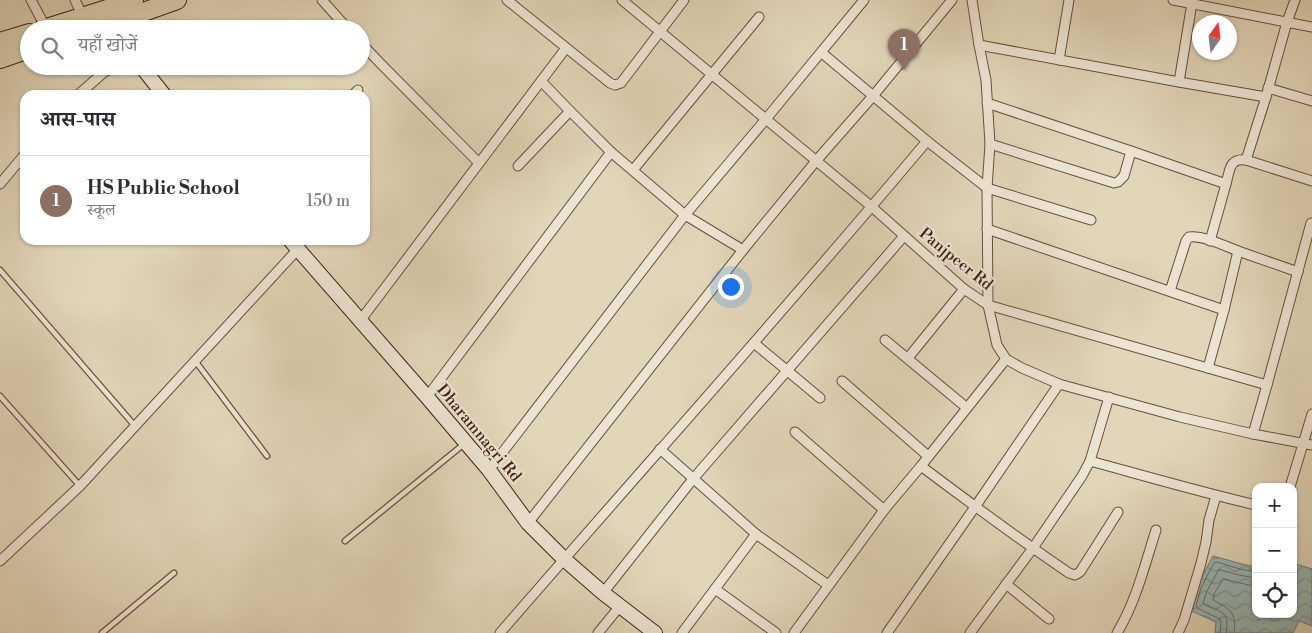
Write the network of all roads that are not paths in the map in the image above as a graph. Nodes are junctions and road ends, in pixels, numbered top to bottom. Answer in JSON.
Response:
{"nodes":[{"id":1,"x":31,"y":0,"type":"edge"},
{"id":2,"x":75,"y":0,"type":"edge"},
{"id":3,"x":134,"y":0,"type":"edge"},
{"id":4,"x":177,"y":0,"type":"edge"},
{"id":5,"x":322,"y":0,"type":"edge"},
{"id":6,"x":507,"y":0,"type":"edge"},
{"id":7,"x":622,"y":0,"type":"edge"},
{"id":8,"x":684,"y":0,"type":"edge"},
{"id":9,"x":864,"y":0,"type":"edge"},
{"id":10,"x":952,"y":0,"type":"edge"},
{"id":11,"x":972,"y":0,"type":"edge"},
{"id":12,"x":1069,"y":0,"type":"edge"},
{"id":13,"x":1173,"y":0,"type":"edge"},
{"id":14,"x":1296,"y":0,"type":"edge"},
{"id":15,"x":1192,"y":3,"type":"junction"},
{"id":16,"x":759,"y":17,"type":"dead end"},
{"id":17,"x":41,"y":20,"type":"edge"},
{"id":18,"x":96,"y":20,"type":"edge"},
{"id":19,"x":106,"y":20,"type":"edge"},
{"id":20,"x":113,"y":20,"type":"edge"},
{"id":21,"x":340,"y":20,"type":"edge"},
{"id":22,"x":1286,"y":22,"type":"junction"},
{"id":23,"x":1312,"y":26,"type":"edge"},
{"id":24,"x":660,"y":31,"type":"junction"},
{"id":25,"x":20,"y":36,"type":"edge"},
{"id":26,"x":0,"y":42,"type":"edge"},
{"id":27,"x":979,"y":45,"type":"junction"},
{"id":28,"x":566,"y":48,"type":"junction"},
{"id":29,"x":20,"y":52,"type":"edge"},
{"id":30,"x":370,"y":52,"type":"edge"},
{"id":31,"x":822,"y":53,"type":"junction"},
{"id":32,"x":0,"y":58,"type":"edge"},
{"id":33,"x":1059,"y":60,"type":"junction"},
{"id":34,"x":713,"y":74,"type":"junction"},
{"id":35,"x":102,"y":75,"type":"edge"},
{"id":36,"x":148,"y":75,"type":"edge"},
{"id":37,"x":541,"y":81,"type":"junction"},
{"id":38,"x":1179,"y":82,"type":"junction"},
{"id":39,"x":84,"y":90,"type":"edge"},
{"id":40,"x":160,"y":90,"type":"edge"},
{"id":41,"x":1267,"y":93,"type":"junction"},
{"id":42,"x":873,"y":96,"type":"junction"},
{"id":43,"x":1312,"y":101,"type":"edge"},
{"id":44,"x":987,"y":103,"type":"junction"},
{"id":45,"x":570,"y":112,"type":"junction"},
{"id":46,"x":766,"y":119,"type":"junction"},
{"id":47,"x":927,"y":141,"type":"junction"},
{"id":48,"x":990,"y":144,"type":"junction"},
{"id":49,"x":1131,"y":151,"type":"junction"},
{"id":50,"x":611,"y":152,"type":"junction"},
{"id":51,"x":20,"y":160,"type":"edge"},
{"id":52,"x":1246,"y":160,"type":"junction"},
{"id":53,"x":816,"y":161,"type":"junction"},
{"id":54,"x":479,"y":163,"type":"junction"},
{"id":55,"x":518,"y":166,"type":"dead end"},
{"id":56,"x":633,"y":170,"type":"junction"},
{"id":57,"x":1312,"y":181,"type":"edge"},
{"id":58,"x":0,"y":184,"type":"edge"},
{"id":59,"x":1226,"y":184,"type":"junction"},
{"id":60,"x":987,"y":188,"type":"junction"},
{"id":61,"x":872,"y":207,"type":"junction"},
{"id":62,"x":684,"y":215,"type":"junction"},
{"id":63,"x":1091,"y":220,"type":"dead end"},
{"id":64,"x":1310,"y":223,"type":"dead end"},
{"id":65,"x":987,"y":229,"type":"junction"},
{"id":66,"x":904,"y":236,"type":"junction"},
{"id":67,"x":1210,"y":241,"type":"junction"},
{"id":68,"x":294,"y":245,"type":"edge"},
{"id":69,"x":743,"y":250,"type":"junction"},
{"id":70,"x":1238,"y":251,"type":"junction"},
{"id":71,"x":0,"y":270,"type":"edge"},
{"id":72,"x":1298,"y":272,"type":"junction"},
{"id":73,"x":964,"y":289,"type":"junction"},
{"id":74,"x":1170,"y":291,"type":"junction"},
{"id":75,"x":988,"y":305,"type":"junction"},
{"id":76,"x":1224,"y":310,"type":"junction"},
{"id":77,"x":360,"y":321,"type":"junction"},
{"id":78,"x":885,"y":340,"type":"dead end"},
{"id":79,"x":754,"y":343,"type":"junction"},
{"id":80,"x":908,"y":358,"type":"junction"},
{"id":81,"x":1006,"y":359,"type":"junction"},
{"id":82,"x":196,"y":362,"type":"junction"},
{"id":83,"x":1208,"y":368,"type":"junction"},
{"id":84,"x":787,"y":370,"type":"junction"},
{"id":85,"x":842,"y":381,"type":"dead end"},
{"id":86,"x":1059,"y":384,"type":"junction"},
{"id":87,"x":1267,"y":385,"type":"junction"},
{"id":88,"x":0,"y":396,"type":"edge"},
{"id":89,"x":427,"y":397,"type":"junction"},
{"id":90,"x":820,"y":398,"type":"dead end"},
{"id":91,"x":1109,"y":398,"type":"junction"},
{"id":92,"x":967,"y":408,"type":"junction"},
{"id":93,"x":1312,"y":414,"type":"edge"},
{"id":94,"x":135,"y":426,"type":"junction"},
{"id":95,"x":795,"y":432,"type":"dead end"},
{"id":96,"x":1253,"y":434,"type":"junction"},
{"id":97,"x":465,"y":443,"type":"junction"},
{"id":98,"x":1308,"y":444,"type":"edge"},
{"id":99,"x":660,"y":449,"type":"junction"},
{"id":100,"x":267,"y":456,"type":"dead end"},
{"id":101,"x":928,"y":456,"type":"junction"},
{"id":102,"x":1090,"y":461,"type":"junction"},
{"id":103,"x":921,"y":466,"type":"junction"},
{"id":104,"x":489,"y":470,"type":"junction"},
{"id":105,"x":693,"y":479,"type":"junction"},
{"id":106,"x":1292,"y":483,"type":"edge"},
{"id":107,"x":80,"y":486,"type":"junction"},
{"id":108,"x":1216,"y":496,"type":"junction"},
{"id":109,"x":1252,"y":504,"type":"edge"},
{"id":110,"x":975,"y":507,"type":"junction"},
{"id":111,"x":884,"y":510,"type":"junction"},
{"id":112,"x":1118,"y":512,"type":"dead end"},
{"id":113,"x":528,"y":523,"type":"junction"},
{"id":114,"x":1156,"y":530,"type":"dead end"},
{"id":115,"x":756,"y":534,"type":"junction"},
{"id":116,"x":345,"y":541,"type":"dead end"},
{"id":117,"x":1033,"y":548,"type":"junction"},
{"id":118,"x":564,"y":559,"type":"junction"},
{"id":119,"x":0,"y":561,"type":"edge"},
{"id":120,"x":174,"y":573,"type":"dead end"},
{"id":121,"x":1006,"y":584,"type":"junction"},
{"id":122,"x":828,"y":585,"type":"junction"},
{"id":123,"x":715,"y":589,"type":"junction"},
{"id":124,"x":603,"y":593,"type":"junction"},
{"id":125,"x":620,"y":606,"type":"junction"},
{"id":126,"x":1049,"y":619,"type":"dead end"},
{"id":127,"x":796,"y":632,"type":"edge"},
{"id":128,"x":102,"y":633,"type":"edge"},
{"id":129,"x":500,"y":633,"type":"edge"},
{"id":130,"x":598,"y":633,"type":"edge"},
{"id":131,"x":655,"y":633,"type":"edge"},
{"id":132,"x":682,"y":633,"type":"edge"},
{"id":133,"x":776,"y":633,"type":"edge"},
{"id":134,"x":887,"y":633,"type":"edge"},
{"id":135,"x":970,"y":633,"type":"edge"},
{"id":136,"x":1117,"y":633,"type":"edge"},
{"id":137,"x":1178,"y":633,"type":"edge"}],
"edges":[{"from":1,"to":17,"type":"street"},
{"from":2,"to":18,"type":"street"},
{"from":3,"to":19,"type":"highway"},
{"from":4,"to":20,"type":"highway"},
{"from":5,"to":21,"type":"street"},
{"from":6,"to":28,"type":"street"},
{"from":7,"to":24,"type":"street","name":"Panjpeer Rd"},
{"from":8,"to":24,"type":"street"},
{"from":9,"to":31,"type":"street"},
{"from":10,"to":42,"type":"street"},
{"from":11,"to":27,"type":"street"},
{"from":12,"to":33,"type":"street"},
{"from":13,"to":15,"type":"street"},
{"from":14,"to":22,"type":"street"},
{"from":15,"to":22,"type":"street"},
{"from":15,"to":38,"type":"street"},
{"from":16,"to":34,"type":"street"},
{"from":22,"to":23,"type":"street"},
{"from":22,"to":41,"type":"street"},
{"from":24,"to":28,"type":"street"},
{"from":24,"to":34,"type":"street","name":"Panjpeer Rd"},
{"from":25,"to":26,"type":"highway"},
{"from":27,"to":33,"type":"street"},
{"from":27,"to":44,"type":"street"},
{"from":28,"to":37,"type":"street"},
{"from":29,"to":32,"type":"highway"},
{"from":30,"to":54,"type":"street"},
{"from":31,"to":42,"type":"street"},
{"from":31,"to":46,"type":"street"},
{"from":33,"to":38,"type":"street"},
{"from":34,"to":46,"type":"street","name":"Panjpeer Rd"},
{"from":34,"to":56,"type":"street"},
{"from":35,"to":39,"type":"street"},
{"from":36,"to":40,"type":"street"},
{"from":37,"to":45,"type":"street"},
{"from":37,"to":54,"type":"street"},
{"from":38,"to":41,"type":"street"},
{"from":41,"to":43,"type":"street"},
{"from":41,"to":52,"type":"street"},
{"from":42,"to":47,"type":"street"},
{"from":42,"to":53,"type":"street"},
{"from":44,"to":48,"type":"street"},
{"from":44,"to":49,"type":"street"},
{"from":45,"to":50,"type":"street"},
{"from":45,"to":55,"type":"street"},
{"from":46,"to":53,"type":"street","name":"Panjpeer Rd"},
{"from":46,"to":62,"type":"street"},
{"from":47,"to":60,"type":"street"},
{"from":47,"to":61,"type":"street"},
{"from":48,"to":49,"type":"street"},
{"from":48,"to":60,"type":"street"},
{"from":49,"to":59,"type":"street"},
{"from":50,"to":56,"type":"street"},
{"from":50,"to":89,"type":"street"},
{"from":51,"to":58,"type":"street"},
{"from":52,"to":57,"type":"street"},
{"from":52,"to":59,"type":"street"},
{"from":53,"to":61,"type":"street","name":"Panjpeer Rd"},
{"from":53,"to":69,"type":"street"},
{"from":54,"to":77,"type":"street"},
{"from":56,"to":62,"type":"street"},
{"from":59,"to":67,"type":"street"},
{"from":60,"to":63,"type":"street"},
{"from":60,"to":65,"type":"street"},
{"from":61,"to":66,"type":"street","name":"Panjpeer Rd"},
{"from":61,"to":79,"type":"street"},
{"from":62,"to":69,"type":"street"},
{"from":62,"to":104,"type":"street"},
{"from":64,"to":72,"type":"street"},
{"from":65,"to":74,"type":"street"},
{"from":65,"to":75,"type":"street"},
{"from":66,"to":73,"type":"street","name":"Panjpeer Rd"},
{"from":66,"to":84,"type":"street"},
{"from":67,"to":70,"type":"street"},
{"from":67,"to":74,"type":"street"},
{"from":68,"to":77,"type":"street","name":"Dharamnagri Rd"},
{"from":68,"to":82,"type":"street"},
{"from":69,"to":113,"type":"street"},
{"from":70,"to":72,"type":"street"},
{"from":70,"to":76,"type":"street"},
{"from":71,"to":94,"type":"lane"},
{"from":72,"to":87,"type":"street"},
{"from":73,"to":75,"type":"street","name":"Panjpeer Rd"},
{"from":73,"to":80,"type":"street"},
{"from":74,"to":76,"type":"street"},
{"from":75,"to":81,"type":"street"},
{"from":75,"to":83,"type":"street","name":"Panjpeer Rd"},
{"from":76,"to":83,"type":"street"},
{"from":77,"to":89,"type":"street","name":"Dharamnagri Rd"},
{"from":78,"to":80,"type":"street"},
{"from":79,"to":84,"type":"street"},
{"from":79,"to":99,"type":"street"},
{"from":80,"to":92,"type":"street"},
{"from":81,"to":86,"type":"street"},
{"from":81,"to":92,"type":"street"},
{"from":82,"to":94,"type":"street"},
{"from":82,"to":100,"type":"lane"},
{"from":83,"to":87,"type":"street","name":"Panjpeer Rd"},
{"from":84,"to":90,"type":"street"},
{"from":84,"to":105,"type":"street"},
{"from":85,"to":101,"type":"street"},
{"from":86,"to":91,"type":"street"},
{"from":86,"to":110,"type":"street"},
{"from":87,"to":96,"type":"street"},
{"from":88,"to":107,"type":"lane"},
{"from":89,"to":97,"type":"street","name":"Dharamnagri Rd"},
{"from":91,"to":96,"type":"street"},
{"from":91,"to":102,"type":"street"},
{"from":92,"to":101,"type":"street"},
{"from":93,"to":98,"type":"street"},
{"from":94,"to":107,"type":"street"},
{"from":95,"to":111,"type":"street"},
{"from":96,"to":98,"type":"street"},
{"from":97,"to":104,"type":"street","name":"Dharamnagri Rd"},
{"from":97,"to":116,"type":"lane"},
{"from":98,"to":106,"type":"street"},
{"from":99,"to":105,"type":"street"},
{"from":99,"to":118,"type":"street"},
{"from":101,"to":103,"type":"street"},
{"from":102,"to":108,"type":"street"},
{"from":102,"to":117,"type":"street"},
{"from":103,"to":110,"type":"street"},
{"from":103,"to":111,"type":"street"},
{"from":104,"to":113,"type":"street","name":"Dharamnagri Rd"},
{"from":105,"to":115,"type":"street"},
{"from":105,"to":124,"type":"street"},
{"from":107,"to":119,"type":"street"},
{"from":108,"to":109,"type":"street"},
{"from":108,"to":137,"type":"street"},
{"from":110,"to":117,"type":"street"},
{"from":110,"to":134,"type":"street"},
{"from":111,"to":122,"type":"street"},
{"from":112,"to":117,"type":"street"},
{"from":113,"to":118,"type":"street","name":"Dharamnagri Rd"},
{"from":114,"to":136,"type":"street"},
{"from":115,"to":122,"type":"street"},
{"from":115,"to":123,"type":"street"},
{"from":117,"to":121,"type":"street"},
{"from":118,"to":124,"type":"street","name":"Dharamnagri Rd"},
{"from":118,"to":129,"type":"street"},
{"from":120,"to":128,"type":"lane"},
{"from":121,"to":126,"type":"street"},
{"from":121,"to":135,"type":"street"},
{"from":122,"to":127,"type":"street"},
{"from":123,"to":132,"type":"street"},
{"from":123,"to":133,"type":"street"},
{"from":124,"to":125,"type":"street","name":"Dharamnagri Rd"},
{"from":125,"to":130,"type":"street"},
{"from":125,"to":131,"type":"street","name":"Dharamnagri Rd"}]}
